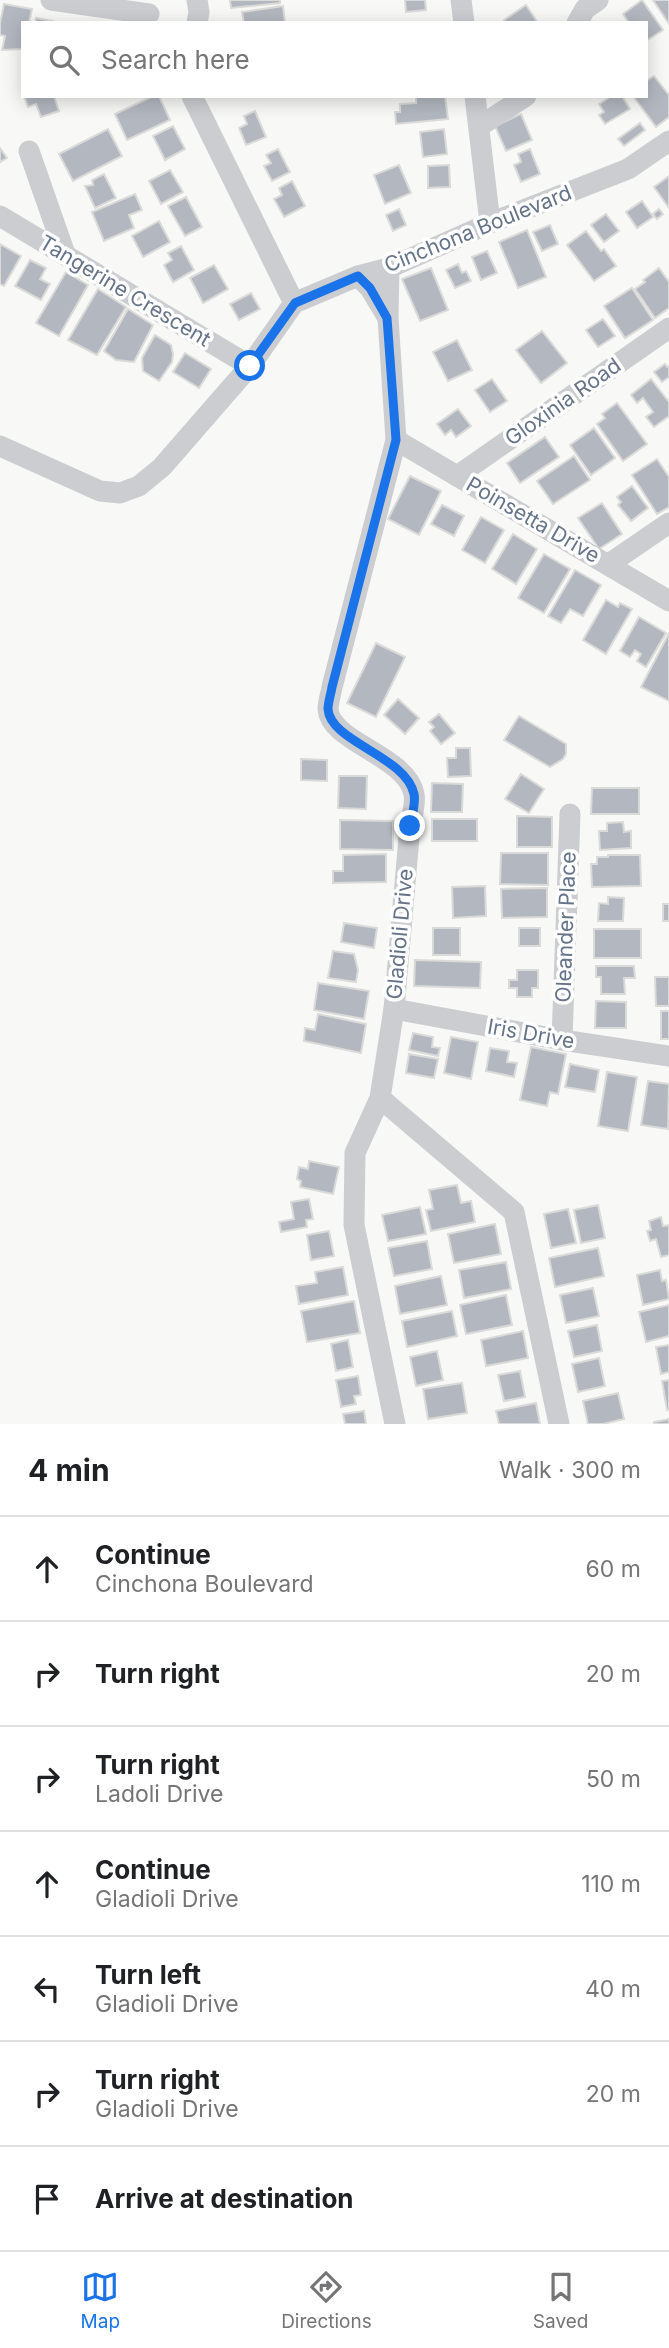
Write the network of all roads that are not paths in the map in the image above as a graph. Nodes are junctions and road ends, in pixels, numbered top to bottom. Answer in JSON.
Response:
{"nodes":[{"id":1,"x":51,"y":0,"type":"edge"},
{"id":2,"x":197,"y":0,"type":"edge"},
{"id":3,"x":461,"y":0,"type":"edge"},
{"id":4,"x":598,"y":0,"type":"edge"},
{"id":5,"x":148,"y":12,"type":"edge"},
{"id":6,"x":197,"y":21,"type":"edge"},
{"id":7,"x":464,"y":21,"type":"edge"},
{"id":8,"x":578,"y":21,"type":"edge"},
{"id":9,"x":193,"y":98,"type":"edge"},
{"id":10,"x":475,"y":98,"type":"edge"},
{"id":11,"x":523,"y":98,"type":"edge"},
{"id":12,"x":480,"y":126,"type":"junction"},
{"id":13,"x":669,"y":141,"type":"edge"},
{"id":14,"x":29,"y":151,"type":"dead end"},
{"id":15,"x":0,"y":216,"type":"edge"},
{"id":16,"x":490,"y":223,"type":"junction"},
{"id":17,"x":65,"y":254,"type":"junction"},
{"id":18,"x":389,"y":268,"type":"junction"},
{"id":19,"x":358,"y":276,"type":"junction"},
{"id":20,"x":295,"y":303,"type":"junction"},
{"id":21,"x":387,"y":318,"type":"junction"},
{"id":22,"x":669,"y":328,"type":"edge"},
{"id":23,"x":250,"y":366,"type":"junction"},
{"id":24,"x":396,"y":440,"type":"junction"},
{"id":25,"x":0,"y":446,"type":"edge"},
{"id":26,"x":457,"y":476,"type":"junction"},
{"id":27,"x":669,"y":523,"type":"edge"},
{"id":28,"x":609,"y":564,"type":"junction"},
{"id":29,"x":669,"y":601,"type":"edge"},
{"id":30,"x":570,"y":814,"type":"dead end"},
{"id":31,"x":394,"y":1009,"type":"junction"},
{"id":32,"x":562,"y":1040,"type":"junction"},
{"id":33,"x":669,"y":1056,"type":"edge"},
{"id":34,"x":380,"y":1098,"type":"junction"},
{"id":35,"x":395,"y":1424,"type":"edge"},
{"id":36,"x":559,"y":1424,"type":"edge"}],
"edges":[{"from":1,"to":5,"type":"street"},
{"from":2,"to":6,"type":"street"},
{"from":3,"to":7,"type":"street"},
{"from":4,"to":8,"type":"street"},
{"from":9,"to":20,"type":"street"},
{"from":10,"to":12,"type":"street"},
{"from":11,"to":12,"type":"street"},
{"from":12,"to":16,"type":"street"},
{"from":13,"to":16,"type":"street","name":"Cinchona Boulevard"},
{"from":14,"to":17,"type":"street"},
{"from":15,"to":17,"type":"street","name":"Tangerine Crescent"},
{"from":16,"to":18,"type":"street","name":"Cinchona Boulevard"},
{"from":17,"to":23,"type":"street","name":"Tangerine Crescent"},
{"from":18,"to":19,"type":"street","name":"Cinchona Boulevard"},
{"from":18,"to":21,"type":"street","name":"Gladioli Drive"},
{"from":19,"to":20,"type":"street","name":"Cinchona Boulevard"},
{"from":19,"to":21,"type":"street"},
{"from":20,"to":23,"type":"street"},
{"from":21,"to":24,"type":"street","name":"Gladioli Drive"},
{"from":22,"to":26,"type":"street","name":"Gloxinia Road"},
{"from":23,"to":25,"type":"street"},
{"from":24,"to":26,"type":"street","name":"Poinsetta Drive"},
{"from":24,"to":31,"type":"street","name":"Gladioli Drive"},
{"from":26,"to":28,"type":"street","name":"Poinsetta Drive"},
{"from":27,"to":28,"type":"street"},
{"from":28,"to":29,"type":"street","name":"Poinsetta Drive"},
{"from":30,"to":32,"type":"street","name":"Oleander Place"},
{"from":31,"to":32,"type":"street","name":"Iris Drive"},
{"from":31,"to":34,"type":"street","name":"Gladioli Drive"},
{"from":32,"to":33,"type":"street","name":"Iris Drive"},
{"from":34,"to":35,"type":"street","name":"Gladioli Drive"},
{"from":34,"to":36,"type":"street"}]}
